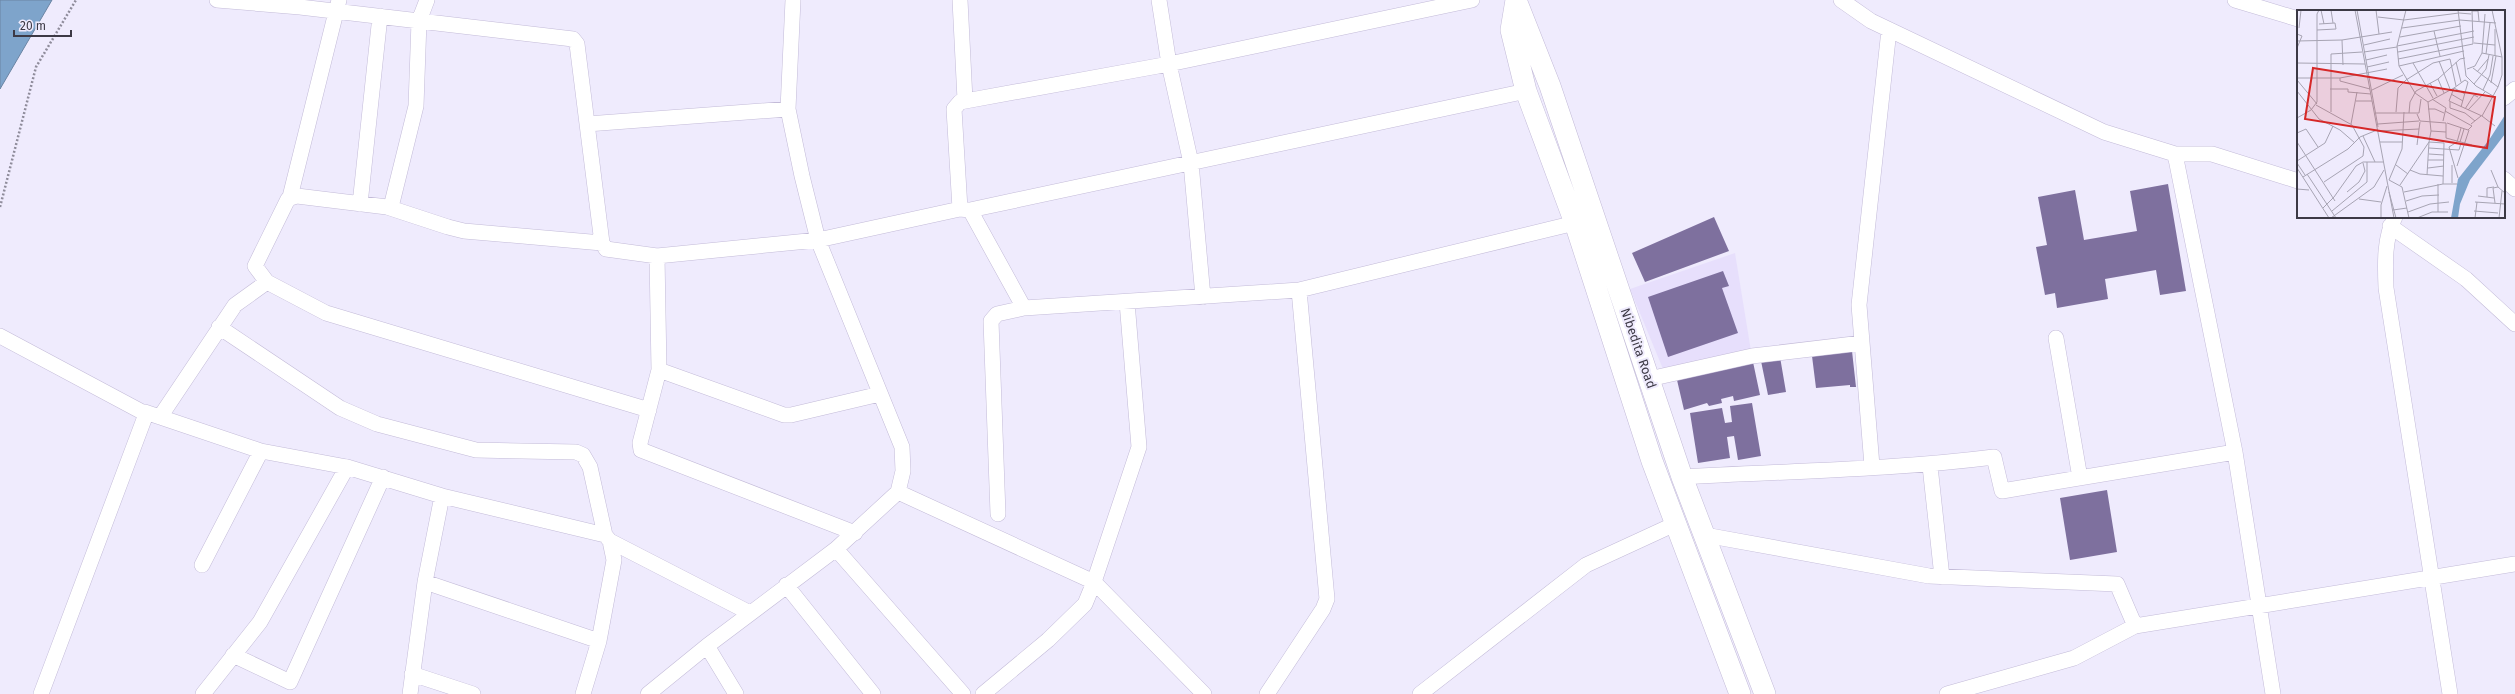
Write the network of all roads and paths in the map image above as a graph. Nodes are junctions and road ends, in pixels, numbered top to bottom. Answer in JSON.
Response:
{"nodes":[{"id":1,"x":76,"y":0,"type":"edge"},
{"id":2,"x":217,"y":0,"type":"edge"},
{"id":3,"x":427,"y":0,"type":"edge"},
{"id":4,"x":793,"y":0,"type":"edge"},
{"id":5,"x":960,"y":0,"type":"edge"},
{"id":6,"x":1159,"y":0,"type":"edge"},
{"id":7,"x":1472,"y":0,"type":"edge"},
{"id":8,"x":1516,"y":0,"type":"edge"},
{"id":9,"x":1841,"y":0,"type":"edge"},
{"id":10,"x":2235,"y":0,"type":"edge"},
{"id":11,"x":338,"y":6,"type":"edge"},
{"id":12,"x":372,"y":10,"type":"edge"},
{"id":13,"x":2297,"y":19,"type":"edge"},
{"id":14,"x":419,"y":20,"type":"junction"},
{"id":15,"x":1889,"y":30,"type":"junction"},
{"id":16,"x":1169,"y":64,"type":"junction"},
{"id":17,"x":2515,"y":89,"type":"edge"},
{"id":18,"x":1526,"y":91,"type":"junction"},
{"id":19,"x":2505,"y":97,"type":"edge"},
{"id":20,"x":965,"y":100,"type":"junction"},
{"id":21,"x":788,"y":109,"type":"junction"},
{"id":22,"x":587,"y":124,"type":"junction"},
{"id":23,"x":2175,"y":154,"type":"junction"},
{"id":24,"x":1191,"y":163,"type":"junction"},
{"id":25,"x":2505,"y":180,"type":"edge"},
{"id":26,"x":2297,"y":181,"type":"edge"},
{"id":27,"x":2515,"y":189,"type":"edge"},
{"id":28,"x":290,"y":197,"type":"junction"},
{"id":29,"x":360,"y":204,"type":"junction"},
{"id":30,"x":0,"y":207,"type":"edge"},
{"id":31,"x":391,"y":208,"type":"junction"},
{"id":32,"x":965,"y":210,"type":"junction"},
{"id":33,"x":2393,"y":221,"type":"edge"},
{"id":34,"x":1575,"y":223,"type":"junction"},
{"id":35,"x":818,"y":240,"type":"junction"},
{"id":36,"x":602,"y":243,"type":"junction"},
{"id":37,"x":658,"y":256,"type":"junction"},
{"id":38,"x":267,"y":282,"type":"junction"},
{"id":39,"x":1299,"y":290,"type":"junction"},
{"id":40,"x":1203,"y":297,"type":"junction"},
{"id":41,"x":1127,"y":302,"type":"junction"},
{"id":42,"x":1024,"y":308,"type":"junction"},
{"id":43,"x":2515,"y":324,"type":"edge"},
{"id":44,"x":220,"y":327,"type":"junction"},
{"id":45,"x":0,"y":336,"type":"edge"},
{"id":46,"x":2056,"y":338,"type":"dead end"},
{"id":47,"x":1862,"y":343,"type":"junction"},
{"id":48,"x":659,"y":370,"type":"junction"},
{"id":49,"x":1649,"y":379,"type":"junction"},
{"id":50,"x":880,"y":394,"type":"junction"},
{"id":51,"x":648,"y":410,"type":"junction"},
{"id":52,"x":145,"y":412,"type":"junction"},
{"id":53,"x":160,"y":417,"type":"junction"},
{"id":54,"x":261,"y":451,"type":"junction"},
{"id":55,"x":2235,"y":452,"type":"junction"},
{"id":56,"x":1872,"y":466,"type":"junction"},
{"id":57,"x":1930,"y":466,"type":"junction"},
{"id":58,"x":347,"y":467,"type":"junction"},
{"id":59,"x":383,"y":477,"type":"junction"},
{"id":60,"x":1682,"y":477,"type":"junction"},
{"id":61,"x":2080,"y":478,"type":"junction"},
{"id":62,"x":898,"y":492,"type":"junction"},
{"id":63,"x":442,"y":496,"type":"junction"},
{"id":64,"x":998,"y":514,"type":"dead end"},
{"id":65,"x":1675,"y":524,"type":"junction"},
{"id":66,"x":855,"y":533,"type":"junction"},
{"id":67,"x":1704,"y":535,"type":"junction"},
{"id":68,"x":607,"y":538,"type":"junction"},
{"id":69,"x":836,"y":548,"type":"junction"},
{"id":70,"x":2515,"y":564,"type":"edge"},
{"id":71,"x":202,"y":565,"type":"dead end"},
{"id":72,"x":2431,"y":576,"type":"junction"},
{"id":73,"x":1942,"y":577,"type":"junction"},
{"id":74,"x":425,"y":582,"type":"junction"},
{"id":75,"x":1094,"y":582,"type":"junction"},
{"id":76,"x":786,"y":585,"type":"junction"},
{"id":77,"x":2259,"y":605,"type":"junction"},
{"id":78,"x":750,"y":613,"type":"junction"},
{"id":79,"x":2135,"y":626,"type":"junction"},
{"id":80,"x":599,"y":641,"type":"junction"},
{"id":81,"x":707,"y":646,"type":"junction"},
{"id":82,"x":233,"y":656,"type":"junction"},
{"id":83,"x":412,"y":674,"type":"junction"},
{"id":84,"x":41,"y":694,"type":"edge"},
{"id":85,"x":203,"y":694,"type":"edge"},
{"id":86,"x":410,"y":694,"type":"edge"},
{"id":87,"x":473,"y":694,"type":"edge"},
{"id":88,"x":584,"y":694,"type":"edge"},
{"id":89,"x":648,"y":694,"type":"edge"},
{"id":90,"x":736,"y":694,"type":"edge"},
{"id":91,"x":873,"y":694,"type":"edge"},
{"id":92,"x":963,"y":694,"type":"edge"},
{"id":93,"x":983,"y":694,"type":"edge"},
{"id":94,"x":1204,"y":694,"type":"edge"},
{"id":95,"x":1267,"y":694,"type":"edge"},
{"id":96,"x":1420,"y":694,"type":"edge"},
{"id":97,"x":1740,"y":694,"type":"edge"},
{"id":98,"x":1765,"y":694,"type":"edge"},
{"id":99,"x":1947,"y":694,"type":"edge"},
{"id":100,"x":2273,"y":694,"type":"edge"},
{"id":101,"x":2450,"y":694,"type":"edge"}],
"edges":[{"from":1,"to":30,"type":"path"},
{"from":2,"to":11,"type":"street"},
{"from":3,"to":14,"type":"street"},
{"from":4,"to":21,"type":"street"},
{"from":5,"to":20,"type":"street"},
{"from":6,"to":16,"type":"street"},
{"from":7,"to":16,"type":"street"},
{"from":8,"to":18,"type":"street","name":"Nibedita Road"},
{"from":8,"to":49,"type":"street","name":"Nibedita Road"},
{"from":9,"to":15,"type":"street"},
{"from":10,"to":13,"type":"street"},
{"from":11,"to":12,"type":"street"},
{"from":11,"to":28,"type":"street"},
{"from":12,"to":14,"type":"street"},
{"from":12,"to":29,"type":"street"},
{"from":14,"to":22,"type":"street"},
{"from":14,"to":31,"type":"street"},
{"from":15,"to":23,"type":"street"},
{"from":15,"to":47,"type":"street"},
{"from":16,"to":20,"type":"street"},
{"from":16,"to":24,"type":"street"},
{"from":17,"to":19,"type":"street"},
{"from":18,"to":24,"type":"street"},
{"from":18,"to":34,"type":"street","name":"Nibedita Road"},
{"from":20,"to":32,"type":"street"},
{"from":21,"to":22,"type":"street"},
{"from":21,"to":35,"type":"street"},
{"from":22,"to":36,"type":"street"},
{"from":23,"to":26,"type":"street"},
{"from":23,"to":55,"type":"street"},
{"from":24,"to":32,"type":"street"},
{"from":24,"to":40,"type":"street"},
{"from":25,"to":27,"type":"street"},
{"from":28,"to":29,"type":"street"},
{"from":28,"to":38,"type":"street"},
{"from":29,"to":31,"type":"street"},
{"from":31,"to":36,"type":"street"},
{"from":32,"to":35,"type":"street"},
{"from":32,"to":42,"type":"street"},
{"from":33,"to":43,"type":"street"},
{"from":33,"to":72,"type":"street"},
{"from":34,"to":39,"type":"street"},
{"from":34,"to":65,"type":"street","name":"Nibedita Road"},
{"from":35,"to":37,"type":"street"},
{"from":35,"to":50,"type":"street"},
{"from":36,"to":37,"type":"street"},
{"from":37,"to":48,"type":"street"},
{"from":38,"to":44,"type":"street"},
{"from":38,"to":51,"type":"street"},
{"from":39,"to":40,"type":"street"},
{"from":39,"to":95,"type":"street"},
{"from":40,"to":41,"type":"street"},
{"from":41,"to":42,"type":"street"},
{"from":41,"to":75,"type":"street"},
{"from":42,"to":64,"type":"street"},
{"from":44,"to":53,"type":"street"},
{"from":44,"to":68,"type":"street"},
{"from":45,"to":52,"type":"street"},
{"from":46,"to":61,"type":"street"},
{"from":47,"to":49,"type":"street"},
{"from":47,"to":56,"type":"street"},
{"from":48,"to":50,"type":"street"},
{"from":48,"to":51,"type":"street"},
{"from":49,"to":60,"type":"street","name":"Nibedita Road"},
{"from":50,"to":62,"type":"street"},
{"from":51,"to":66,"type":"street"},
{"from":52,"to":53,"type":"street"},
{"from":52,"to":84,"type":"street"},
{"from":53,"to":54,"type":"street"},
{"from":54,"to":58,"type":"street"},
{"from":54,"to":71,"type":"street"},
{"from":55,"to":61,"type":"street"},
{"from":55,"to":77,"type":"street"},
{"from":56,"to":57,"type":"street"},
{"from":56,"to":60,"type":"street"},
{"from":57,"to":61,"type":"street"},
{"from":57,"to":73,"type":"street"},
{"from":58,"to":59,"type":"street"},
{"from":58,"to":82,"type":"street"},
{"from":59,"to":63,"type":"street"},
{"from":59,"to":82,"type":"street"},
{"from":60,"to":67,"type":"street","name":"Nibedita Road"},
{"from":62,"to":66,"type":"street"},
{"from":62,"to":75,"type":"street"},
{"from":63,"to":68,"type":"street"},
{"from":63,"to":74,"type":"street"},
{"from":65,"to":96,"type":"street"},
{"from":65,"to":97,"type":"street","name":"Nibedita Road"},
{"from":66,"to":69,"type":"street"},
{"from":67,"to":73,"type":"street"},
{"from":67,"to":98,"type":"street","name":"Nibedita Road"},
{"from":68,"to":78,"type":"street"},
{"from":68,"to":80,"type":"street"},
{"from":69,"to":76,"type":"street"},
{"from":69,"to":92,"type":"street"},
{"from":70,"to":72,"type":"street"},
{"from":72,"to":77,"type":"street"},
{"from":72,"to":101,"type":"street"},
{"from":73,"to":79,"type":"street"},
{"from":74,"to":80,"type":"street"},
{"from":74,"to":83,"type":"street"},
{"from":75,"to":93,"type":"street"},
{"from":75,"to":94,"type":"street"},
{"from":76,"to":78,"type":"street"},
{"from":76,"to":91,"type":"street"},
{"from":77,"to":79,"type":"street"},
{"from":77,"to":100,"type":"street"},
{"from":78,"to":81,"type":"street"},
{"from":79,"to":99,"type":"street"},
{"from":80,"to":88,"type":"street"},
{"from":81,"to":89,"type":"street"},
{"from":81,"to":90,"type":"street"},
{"from":82,"to":85,"type":"street"},
{"from":83,"to":86,"type":"street"},
{"from":83,"to":87,"type":"street"}]}
